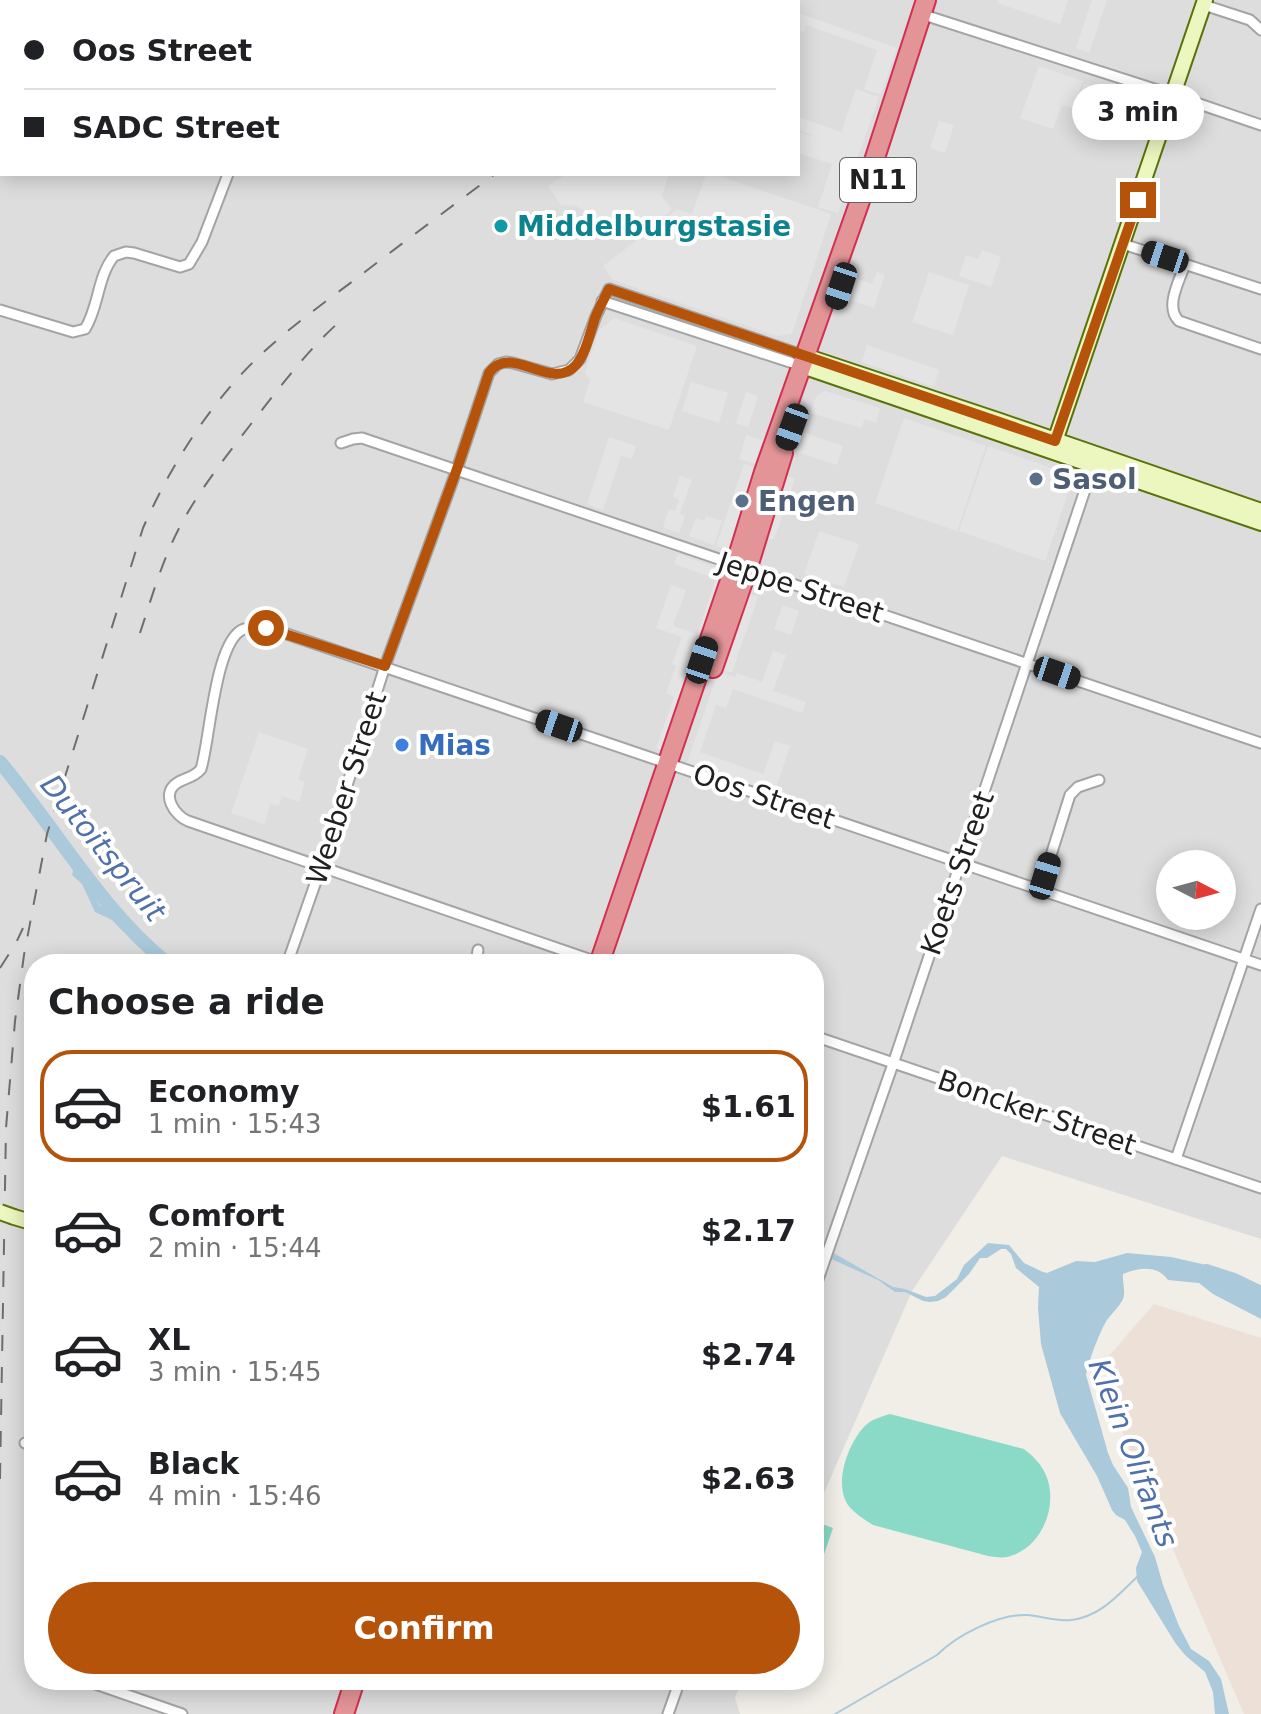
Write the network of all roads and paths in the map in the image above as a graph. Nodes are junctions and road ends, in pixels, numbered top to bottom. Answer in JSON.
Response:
{"nodes":[{"id":1,"x":938,"y":0,"type":"edge"},
{"id":2,"x":1204,"y":2,"type":"edge"},
{"id":3,"x":927,"y":11,"type":"edge"},
{"id":4,"x":1261,"y":30,"type":"edge"},
{"id":5,"x":1173,"y":95,"type":"junction"},
{"id":6,"x":1261,"y":125,"type":"edge"},
{"id":7,"x":227,"y":176,"type":"edge"},
{"id":8,"x":1123,"y":244,"type":"junction"},
{"id":9,"x":1185,"y":264,"type":"junction"},
{"id":10,"x":1261,"y":289,"type":"edge"},
{"id":11,"x":602,"y":301,"type":"junction"},
{"id":12,"x":0,"y":310,"type":"edge"},
{"id":13,"x":1261,"y":349,"type":"edge"},
{"id":14,"x":809,"y":363,"type":"junction"},
{"id":15,"x":341,"y":443,"type":"dead end"},
{"id":16,"x":1054,"y":446,"type":"junction"},
{"id":17,"x":1095,"y":461,"type":"junction"},
{"id":18,"x":457,"y":469,"type":"junction"},
{"id":19,"x":1261,"y":511,"type":"edge"},
{"id":20,"x":1261,"y":523,"type":"edge"},
{"id":21,"x":741,"y":568,"type":"junction"},
{"id":22,"x":1028,"y":663,"type":"junction"},
{"id":23,"x":385,"y":666,"type":"junction"},
{"id":24,"x":1261,"y":743,"type":"edge"},
{"id":25,"x":673,"y":765,"type":"junction"},
{"id":26,"x":1099,"y":780,"type":"dead end"},
{"id":27,"x":960,"y":863,"type":"junction"},
{"id":28,"x":321,"y":867,"type":"junction"},
{"id":29,"x":1040,"y":890,"type":"junction"},
{"id":30,"x":1261,"y":909,"type":"edge"},
{"id":31,"x":478,"y":950,"type":"dead end"},
{"id":32,"x":291,"y":954,"type":"edge"},
{"id":33,"x":477,"y":954,"type":"edge"},
{"id":34,"x":575,"y":954,"type":"edge"},
{"id":35,"x":607,"y":954,"type":"edge"},
{"id":36,"x":1244,"y":959,"type":"junction"},
{"id":37,"x":1261,"y":965,"type":"edge"},
{"id":38,"x":824,"y":1040,"type":"edge"},
{"id":39,"x":893,"y":1064,"type":"junction"},
{"id":40,"x":1176,"y":1159,"type":"junction"},
{"id":41,"x":1261,"y":1188,"type":"edge"},
{"id":42,"x":824,"y":1257,"type":"edge"},
{"id":43,"x":113,"y":1690,"type":"edge"},
{"id":44,"x":352,"y":1690,"type":"edge"},
{"id":45,"x":365,"y":1690,"type":"edge"},
{"id":46,"x":676,"y":1690,"type":"edge"},
{"id":47,"x":182,"y":1714,"type":"edge"},
{"id":48,"x":344,"y":1714,"type":"edge"},
{"id":49,"x":357,"y":1714,"type":"edge"},
{"id":50,"x":668,"y":1714,"type":"edge"}],
"edges":[{"from":1,"to":3,"type":"highway","number":"N11"},
{"from":2,"to":4,"type":"street"},
{"from":2,"to":5,"type":"main road"},
{"from":3,"to":5,"type":"street"},
{"from":3,"to":14,"type":"highway","number":"N11"},
{"from":5,"to":6,"type":"street"},
{"from":5,"to":8,"type":"main road"},
{"from":7,"to":12,"type":"street"},
{"from":8,"to":9,"type":"street"},
{"from":8,"to":16,"type":"main road"},
{"from":9,"to":10,"type":"street"},
{"from":9,"to":13,"type":"street"},
{"from":11,"to":14,"type":"street"},
{"from":11,"to":14,"type":"street","name":"Weeber Street"},
{"from":11,"to":18,"type":"street","name":"Weeber Street"},
{"from":14,"to":16,"type":"main road"},
{"from":14,"to":21,"type":"highway","number":"N11"},
{"from":15,"to":18,"type":"street","name":"Jeppe Street"},
{"from":16,"to":17,"type":"main road"},
{"from":17,"to":19,"type":"main road"},
{"from":17,"to":20,"type":"main road"},
{"from":17,"to":22,"type":"street","name":"Koets Street"},
{"from":18,"to":21,"type":"street","name":"Jeppe Street"},
{"from":18,"to":23,"type":"street","name":"Weeber Street"},
{"from":21,"to":22,"type":"street","name":"Jeppe Street"},
{"from":21,"to":25,"type":"highway","number":"N11"},
{"from":22,"to":24,"type":"street","name":"Jeppe Street"},
{"from":22,"to":27,"type":"street","name":"Koets Street"},
{"from":23,"to":25,"type":"street","name":"Oos Street"},
{"from":23,"to":28,"type":"street","name":"Weeber Street"},
{"from":23,"to":28,"type":"street","name":"Oos Street"},
{"from":25,"to":27,"type":"street","name":"Oos Street"},
{"from":25,"to":35,"type":"highway","number":"N11"},
{"from":26,"to":29,"type":"street"},
{"from":27,"to":29,"type":"street","name":"Oos Street"},
{"from":27,"to":39,"type":"street","name":"Koets Street"},
{"from":28,"to":32,"type":"street","name":"Weeber Street"},
{"from":28,"to":34,"type":"street"},
{"from":29,"to":36,"type":"street","name":"Oos Street"},
{"from":30,"to":36,"type":"street"},
{"from":31,"to":33,"type":"street"},
{"from":36,"to":37,"type":"street","name":"Oos Street"},
{"from":36,"to":40,"type":"street"},
{"from":38,"to":39,"type":"street","name":"Boncker Street"},
{"from":39,"to":40,"type":"street","name":"Boncker Street"},
{"from":39,"to":42,"type":"street","name":"Koets Street"},
{"from":40,"to":41,"type":"street","name":"Boncker Street"},
{"from":43,"to":47,"type":"street"},
{"from":44,"to":48,"type":"highway"},
{"from":45,"to":49,"type":"highway"},
{"from":46,"to":50,"type":"street"}]}
